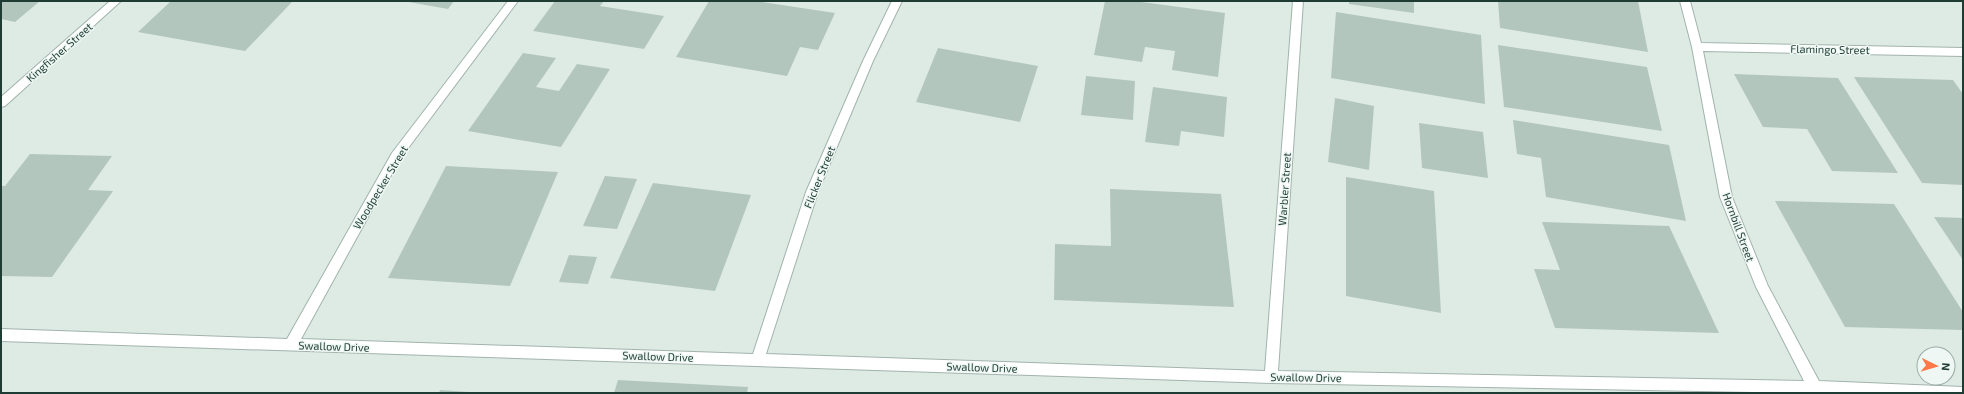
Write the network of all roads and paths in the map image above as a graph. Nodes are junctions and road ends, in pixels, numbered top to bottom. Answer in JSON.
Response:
{"nodes":[{"id":1,"x":116,"y":1,"type":"edge"},
{"id":2,"x":513,"y":1,"type":"edge"},
{"id":3,"x":896,"y":1,"type":"edge"},
{"id":4,"x":1298,"y":1,"type":"edge"},
{"id":5,"x":1685,"y":1,"type":"edge"},
{"id":6,"x":1697,"y":47,"type":"junction"},
{"id":7,"x":1963,"y":52,"type":"edge"},
{"id":8,"x":1,"y":103,"type":"edge"},
{"id":9,"x":1,"y":335,"type":"edge"},
{"id":10,"x":291,"y":344,"type":"junction"},
{"id":11,"x":758,"y":360,"type":"junction"},
{"id":12,"x":1271,"y":377,"type":"junction"},
{"id":13,"x":1817,"y":390,"type":"edge"},
{"id":14,"x":1963,"y":393,"type":"edge"}],
"edges":[{"from":1,"to":8,"type":"street","name":"Kingfisher Street"},
{"from":2,"to":10,"type":"street","name":"Woodpecker Street"},
{"from":3,"to":11,"type":"street","name":"Flicker Street"},
{"from":4,"to":12,"type":"street","name":"Warbler Street"},
{"from":5,"to":6,"type":"street","name":"Hornbill Street"},
{"from":6,"to":7,"type":"street","name":"Flamingo Street"},
{"from":6,"to":13,"type":"street","name":"Hornbill Street"},
{"from":9,"to":10,"type":"street","name":"Swallow Drive"},
{"from":10,"to":11,"type":"street","name":"Swallow Drive"},
{"from":11,"to":12,"type":"street","name":"Swallow Drive"},
{"from":12,"to":13,"type":"street","name":"Swallow Drive"},
{"from":13,"to":14,"type":"street","name":"Swallow Drive"}]}
